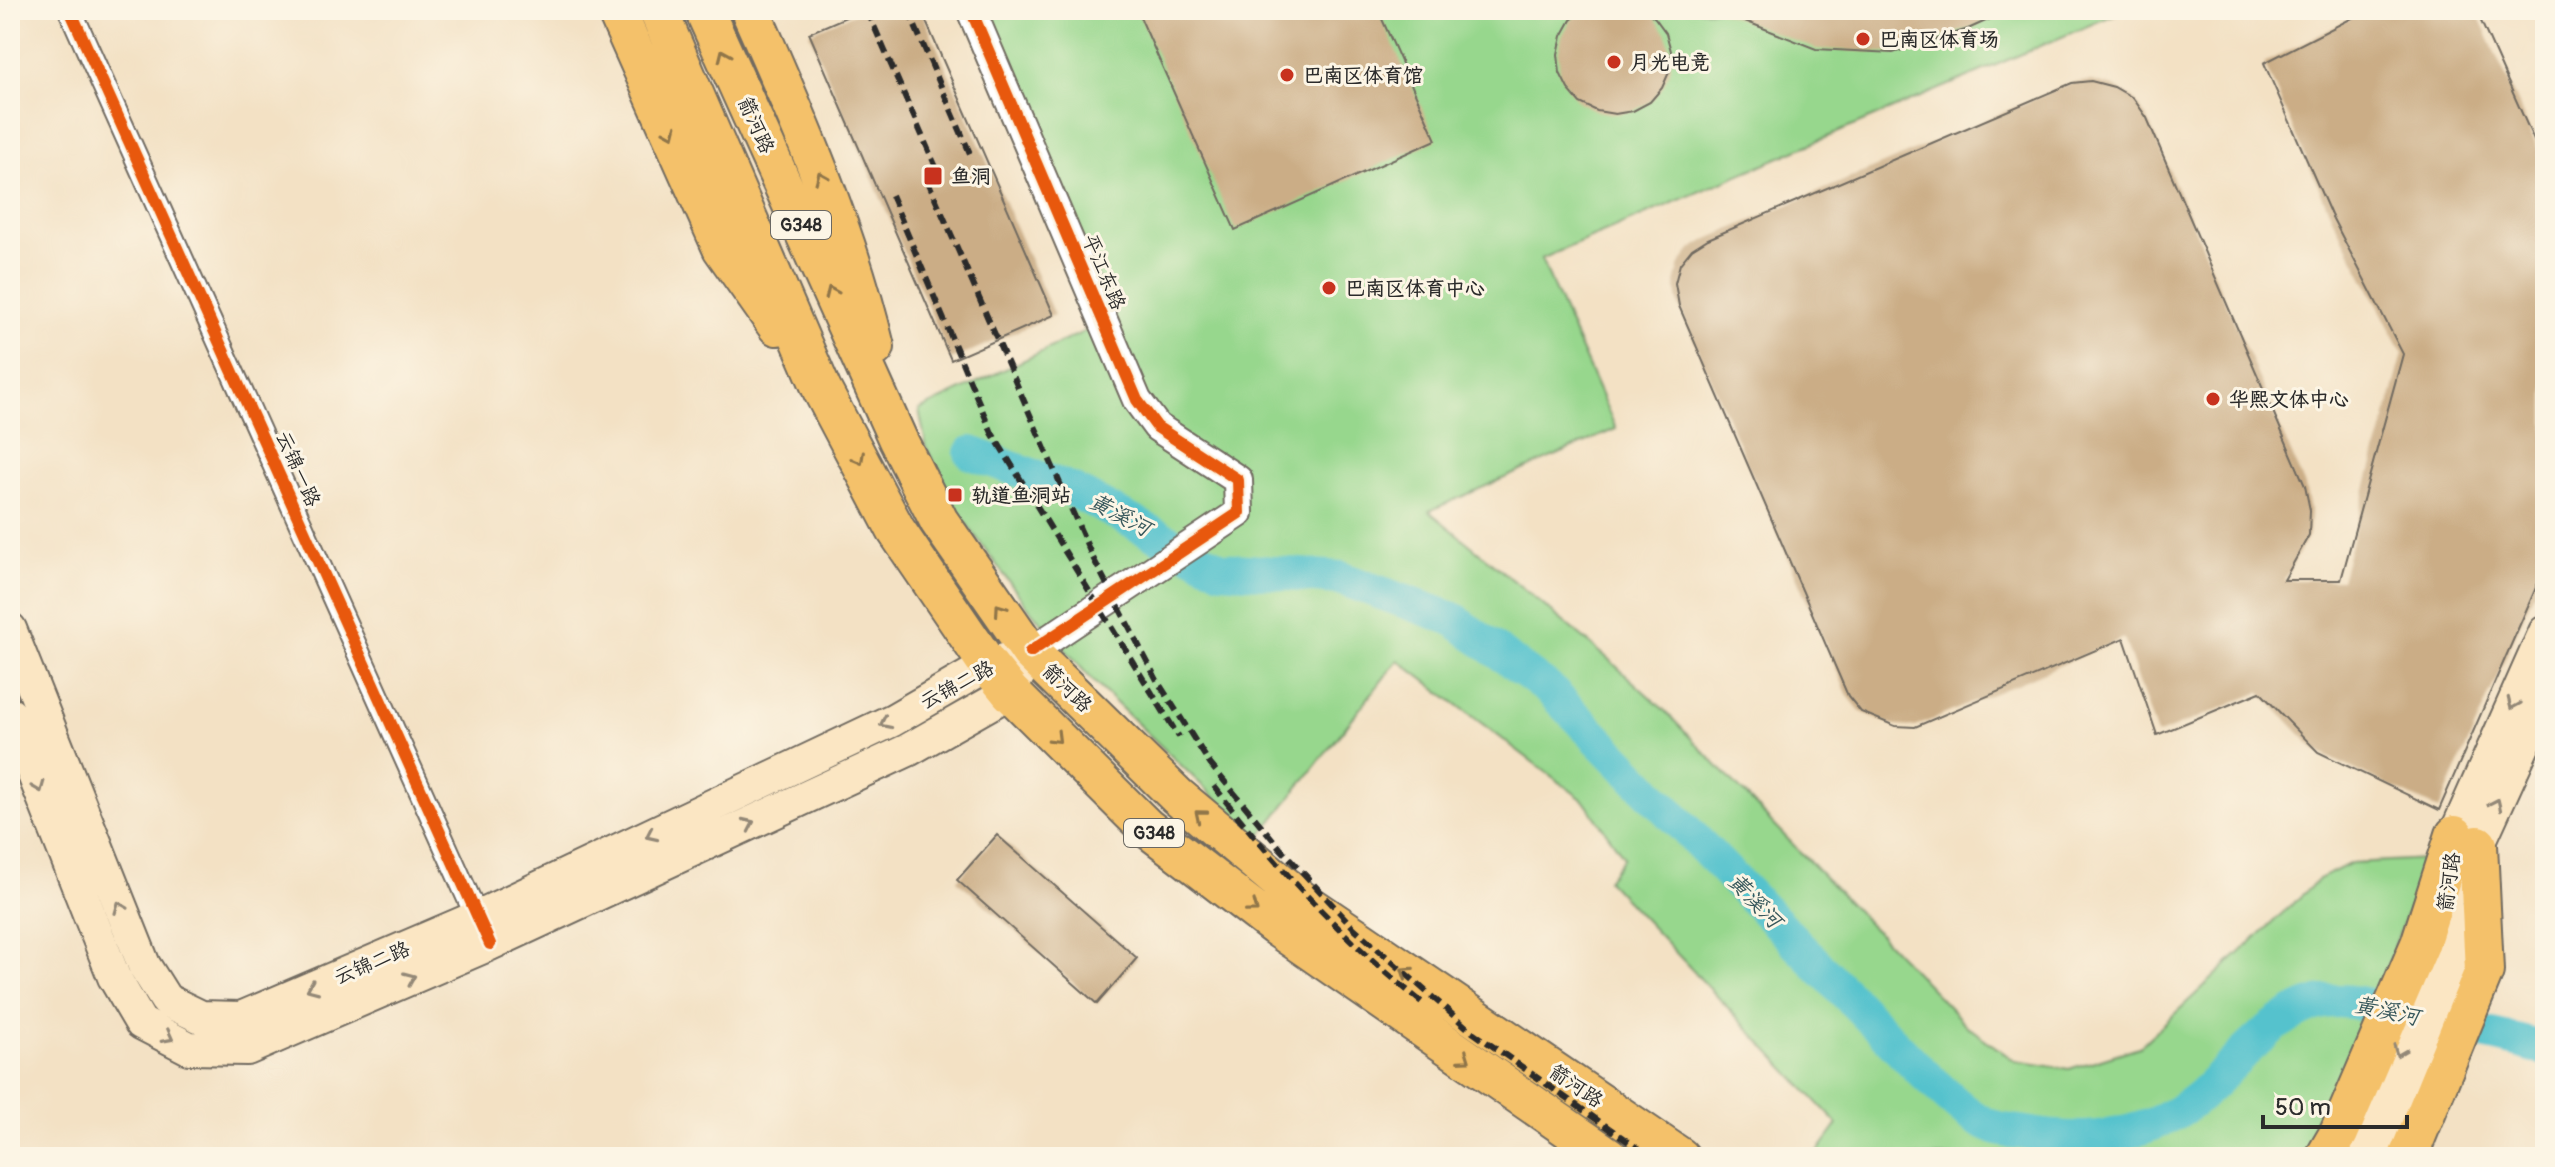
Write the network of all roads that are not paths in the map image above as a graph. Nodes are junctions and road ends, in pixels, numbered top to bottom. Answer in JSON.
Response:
{"nodes":[{"id":1,"x":70,"y":10,"type":"edge"},
{"id":2,"x":616,"y":10,"type":"edge"},
{"id":3,"x":658,"y":10,"type":"edge"},
{"id":4,"x":704,"y":10,"type":"edge"},
{"id":5,"x":750,"y":10,"type":"edge"},
{"id":6,"x":971,"y":10,"type":"edge"},
{"id":7,"x":822,"y":390,"type":"junction"},
{"id":8,"x":898,"y":440,"type":"junction"},
{"id":9,"x":2545,"y":632,"type":"edge"},
{"id":10,"x":13,"y":648,"type":"edge"},
{"id":11,"x":1030,"y":652,"type":"junction"},
{"id":12,"x":999,"y":679,"type":"junction"},
{"id":13,"x":2545,"y":698,"type":"edge"},
{"id":14,"x":10,"y":714,"type":"edge"},
{"id":15,"x":2466,"y":840,"type":"junction"},
{"id":16,"x":483,"y":931,"type":"junction"},
{"id":17,"x":2452,"y":957,"type":"junction"},
{"id":18,"x":2372,"y":1151,"type":"edge"},
{"id":19,"x":1609,"y":1157,"type":"edge"},
{"id":20,"x":1680,"y":1157,"type":"edge"}],
"edges":[{"from":1,"to":16,"type":"street","name":"云锦一路"},
{"from":2,"to":7,"type":"highway","one_way":true},
{"from":3,"to":7,"type":"highway","name":"箭河路","number":"G348"},
{"from":8,"to":4,"type":"highway","name":"箭河路","number":"G348","one_way":true},
{"from":8,"to":5,"type":"highway","one_way":true},
{"from":6,"to":11,"type":"street","name":"平江东路"},
{"from":7,"to":12,"type":"highway","name":"箭河路","number":"G348","one_way":true},
{"from":11,"to":8,"type":"highway","name":"箭河路","number":"G348","one_way":true},
{"from":9,"to":15,"type":"main road","name":"箭河路","one_way":true},
{"from":16,"to":10,"type":"main road","name":"云锦二路","one_way":true},
{"from":11,"to":12,"type":"main road","name":"云锦二路"},
{"from":20,"to":11,"type":"highway","name":"箭河路","number":"G348","one_way":true},
{"from":12,"to":16,"type":"main road","name":"云锦二路"},
{"from":12,"to":19,"type":"highway","name":"箭河路","number":"G348","one_way":true},
{"from":15,"to":13,"type":"main road","name":"箭河路","one_way":true},
{"from":14,"to":16,"type":"main road","name":"云锦二路","one_way":true},
{"from":15,"to":17,"type":"highway"},
{"from":15,"to":17,"type":"highway"},
{"from":17,"to":18,"type":"highway"},
{"from":17,"to":18,"type":"highway","one_way":true}]}
